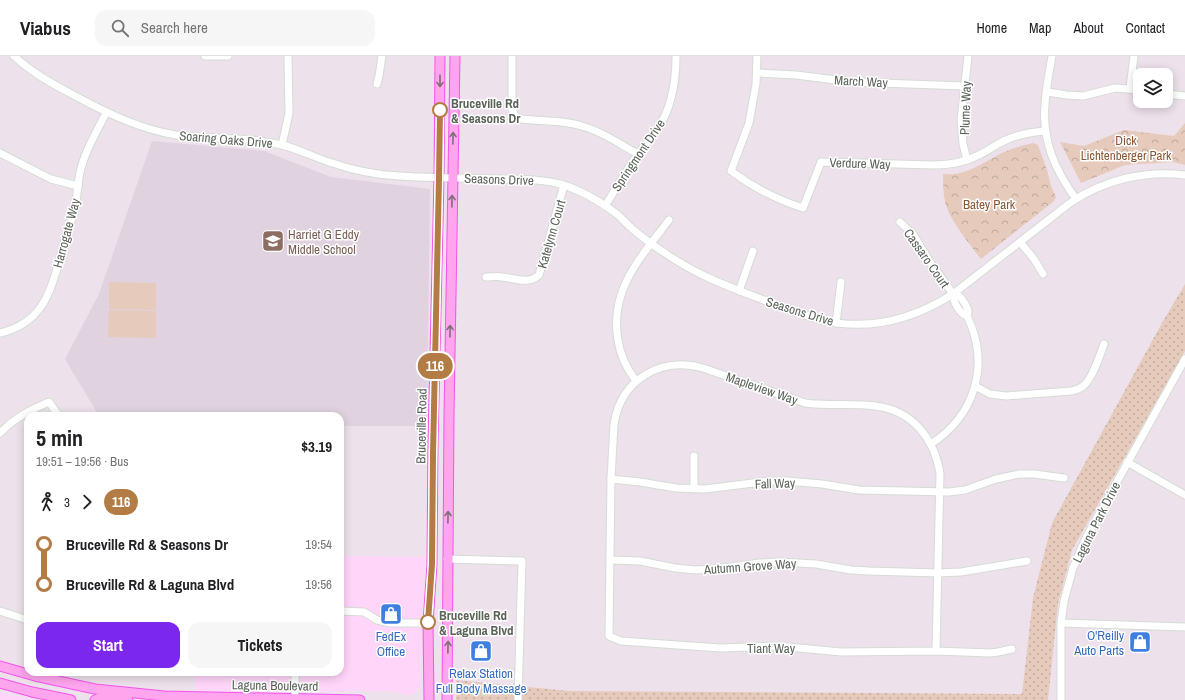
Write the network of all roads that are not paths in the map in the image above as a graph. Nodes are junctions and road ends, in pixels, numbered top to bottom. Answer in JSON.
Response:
{"nodes":[{"id":1,"x":14,"y":56,"type":"edge"},
{"id":2,"x":205,"y":56,"type":"edge"},
{"id":3,"x":228,"y":56,"type":"edge"},
{"id":4,"x":288,"y":56,"type":"edge"},
{"id":5,"x":382,"y":56,"type":"edge"},
{"id":6,"x":440,"y":56,"type":"edge"},
{"id":7,"x":455,"y":56,"type":"edge"},
{"id":8,"x":512,"y":56,"type":"edge"},
{"id":9,"x":676,"y":56,"type":"edge"},
{"id":10,"x":757,"y":56,"type":"edge"},
{"id":11,"x":968,"y":56,"type":"edge"},
{"id":12,"x":1052,"y":56,"type":"edge"},
{"id":13,"x":1134,"y":56,"type":"edge"},
{"id":14,"x":757,"y":73,"type":"junction"},
{"id":15,"x":377,"y":84,"type":"dead end"},
{"id":16,"x":965,"y":86,"type":"junction"},
{"id":17,"x":1130,"y":88,"type":"junction"},
{"id":18,"x":1133,"y":89,"type":"edge"},
{"id":19,"x":1046,"y":92,"type":"junction"},
{"id":20,"x":1173,"y":95,"type":"edge"},
{"id":21,"x":1185,"y":96,"type":"edge"},
{"id":22,"x":106,"y":112,"type":"junction"},
{"id":23,"x":1046,"y":131,"type":"junction"},
{"id":24,"x":282,"y":145,"type":"junction"},
{"id":25,"x":0,"y":153,"type":"edge"},
{"id":26,"x":638,"y":154,"type":"junction"},
{"id":27,"x":968,"y":160,"type":"junction"},
{"id":28,"x":1185,"y":175,"type":"edge"},
{"id":29,"x":452,"y":177,"type":"junction"},
{"id":30,"x":439,"y":178,"type":"junction"},
{"id":31,"x":564,"y":185,"type":"junction"},
{"id":32,"x":78,"y":186,"type":"junction"},
{"id":33,"x":1076,"y":199,"type":"junction"},
{"id":34,"x":605,"y":206,"type":"junction"},
{"id":35,"x":669,"y":220,"type":"dead end"},
{"id":36,"x":900,"y":222,"type":"dead end"},
{"id":37,"x":1020,"y":242,"type":"junction"},
{"id":38,"x":652,"y":244,"type":"junction"},
{"id":39,"x":754,"y":251,"type":"dead end"},
{"id":40,"x":1043,"y":274,"type":"dead end"},
{"id":41,"x":486,"y":277,"type":"dead end"},
{"id":42,"x":841,"y":282,"type":"dead end"},
{"id":43,"x":739,"y":291,"type":"junction"},
{"id":44,"x":953,"y":294,"type":"junction"},
{"id":45,"x":836,"y":323,"type":"junction"},
{"id":46,"x":0,"y":333,"type":"edge"},
{"id":47,"x":1104,"y":344,"type":"dead end"},
{"id":48,"x":1185,"y":359,"type":"edge"},
{"id":49,"x":636,"y":381,"type":"junction"},
{"id":50,"x":975,"y":386,"type":"junction"},
{"id":51,"x":27,"y":412,"type":"edge"},
{"id":52,"x":56,"y":412,"type":"edge"},
{"id":53,"x":24,"y":414,"type":"edge"},
{"id":54,"x":0,"y":433,"type":"edge"},
{"id":55,"x":931,"y":444,"type":"junction"},
{"id":56,"x":694,"y":456,"type":"dead end"},
{"id":57,"x":1127,"y":462,"type":"junction"},
{"id":58,"x":1064,"y":478,"type":"dead end"},
{"id":59,"x":611,"y":479,"type":"junction"},
{"id":60,"x":694,"y":489,"type":"junction"},
{"id":61,"x":940,"y":492,"type":"junction"},
{"id":62,"x":1185,"y":494,"type":"edge"},
{"id":63,"x":447,"y":559,"type":"junction"},
{"id":64,"x":610,"y":560,"type":"junction"},
{"id":65,"x":1027,"y":561,"type":"dead end"},
{"id":66,"x":938,"y":573,"type":"junction"},
{"id":67,"x":0,"y":611,"type":"edge"},
{"id":68,"x":344,"y":611,"type":"edge"},
{"id":69,"x":24,"y":619,"type":"edge"},
{"id":70,"x":1061,"y":622,"type":"junction"},
{"id":71,"x":428,"y":624,"type":"junction"},
{"id":72,"x":1185,"y":627,"type":"edge"},
{"id":73,"x":609,"y":636,"type":"joint"},
{"id":74,"x":1012,"y":648,"type":"dead end"},
{"id":75,"x":936,"y":651,"type":"junction"},
{"id":76,"x":0,"y":666,"type":"edge"},
{"id":77,"x":24,"y":673,"type":"edge"},
{"id":78,"x":35,"y":676,"type":"edge"},
{"id":79,"x":295,"y":676,"type":"edge"},
{"id":80,"x":0,"y":683,"type":"edge"},
{"id":81,"x":189,"y":698,"type":"edge"},
{"id":82,"x":295,"y":699,"type":"edge"},
{"id":83,"x":71,"y":700,"type":"edge"},
{"id":84,"x":95,"y":700,"type":"edge"},
{"id":85,"x":128,"y":700,"type":"edge"},
{"id":86,"x":360,"y":700,"type":"edge"},
{"id":87,"x":429,"y":700,"type":"edge"},
{"id":88,"x":447,"y":700,"type":"edge"},
{"id":89,"x":518,"y":700,"type":"edge"},
{"id":90,"x":1061,"y":700,"type":"edge"}],
"edges":[{"from":1,"to":22,"type":"street","name":"Soaring Oaks Drive"},
{"from":2,"to":3,"type":"street"},
{"from":4,"to":24,"type":"street"},
{"from":5,"to":15,"type":"street"},
{"from":6,"to":30,"type":"main road","name":"Bruceville Road","one_way":true},
{"from":29,"to":7,"type":"main road","one_way":true},
{"from":8,"to":26,"type":"street"},
{"from":9,"to":26,"type":"street","name":"Springmont Drive"},
{"from":10,"to":14,"type":"street","name":"Verdure Way"},
{"from":11,"to":16,"type":"street","name":"Plume Way"},
{"from":12,"to":19,"type":"street"},
{"from":13,"to":17,"type":"street"},
{"from":14,"to":16,"type":"street","name":"March Way"},
{"from":14,"to":27,"type":"street","name":"Verdure Way"},
{"from":16,"to":27,"type":"street","name":"Plume Way"},
{"from":17,"to":18,"type":"street"},
{"from":17,"to":19,"type":"street"},
{"from":19,"to":23,"type":"street"},
{"from":20,"to":21,"type":"street"},
{"from":22,"to":24,"type":"street","name":"Soaring Oaks Drive"},
{"from":22,"to":32,"type":"street","name":"Harrogate Way"},
{"from":23,"to":27,"type":"street","name":"Verdure Way"},
{"from":23,"to":33,"type":"street"},
{"from":24,"to":30,"type":"street","name":"Soaring Oaks Drive"},
{"from":25,"to":32,"type":"street"},
{"from":26,"to":34,"type":"street","name":"Springmont Drive"},
{"from":28,"to":33,"type":"street","name":"Seasons Drive"},
{"from":29,"to":30,"type":"street","name":"Soaring Oaks Drive"},
{"from":29,"to":31,"type":"street","name":"Seasons Drive"},
{"from":63,"to":29,"type":"main road","one_way":true},
{"from":30,"to":71,"type":"main road","name":"Bruceville Road"},
{"from":31,"to":34,"type":"street","name":"Seasons Drive"},
{"from":31,"to":41,"type":"street","name":"Katelynn Court"},
{"from":32,"to":46,"type":"street","name":"Harrogate Way"},
{"from":33,"to":37,"type":"street","name":"Seasons Drive"},
{"from":34,"to":38,"type":"street","name":"Seasons Drive"},
{"from":35,"to":38,"type":"street"},
{"from":36,"to":44,"type":"street","name":"Cassaro Court"},
{"from":37,"to":40,"type":"street"},
{"from":37,"to":44,"type":"street","name":"Seasons Drive"},
{"from":38,"to":43,"type":"street","name":"Seasons Drive"},
{"from":38,"to":49,"type":"street"},
{"from":39,"to":43,"type":"street"},
{"from":42,"to":45,"type":"street"},
{"from":43,"to":45,"type":"street","name":"Seasons Drive"},
{"from":44,"to":45,"type":"street","name":"Seasons Drive"},
{"from":44,"to":50,"type":"street","name":"Cassaro Court"},
{"from":47,"to":50,"type":"street"},
{"from":48,"to":57,"type":"street","name":"Laguna Park Drive"},
{"from":49,"to":55,"type":"street","name":"Mapleview Way"},
{"from":49,"to":59,"type":"street","name":"Mapleview Way"},
{"from":50,"to":55,"type":"street","name":"Cassaro Court"},
{"from":51,"to":52,"type":"street"},
{"from":53,"to":54,"type":"street"},
{"from":55,"to":61,"type":"street","name":"Mapleview Way"},
{"from":56,"to":60,"type":"street"},
{"from":57,"to":62,"type":"street"},
{"from":57,"to":70,"type":"street","name":"Laguna Park Drive"},
{"from":58,"to":61,"type":"street","name":"Fall Way"},
{"from":59,"to":60,"type":"street","name":"Fall Way"},
{"from":59,"to":64,"type":"street","name":"Mapleview Way"},
{"from":60,"to":61,"type":"street","name":"Fall Way"},
{"from":61,"to":66,"type":"street","name":"Mapleview Way"},
{"from":88,"to":63,"type":"main road","one_way":true},
{"from":63,"to":89,"type":"street"},
{"from":64,"to":66,"type":"street","name":"Autumn Grove Way"},
{"from":64,"to":73,"type":"street","name":"Mapleview Way"},
{"from":65,"to":66,"type":"street","name":"Autumn Grove Way"},
{"from":66,"to":75,"type":"street","name":"Mapleview Way"},
{"from":67,"to":69,"type":"street"},
{"from":68,"to":71,"type":"street"},
{"from":70,"to":72,"type":"street"},
{"from":70,"to":90,"type":"street","name":"Laguna Park Drive"},
{"from":71,"to":87,"type":"main road","name":"Bruceville Road"},
{"from":73,"to":75,"type":"street","name":"Tiant Way"},
{"from":74,"to":75,"type":"street","name":"Tiant Way"},
{"from":76,"to":77,"type":"main road","name":"Laguna Boulevard"},
{"from":78,"to":81,"type":"main road","name":"Laguna Boulevard"},
{"from":79,"to":82,"type":"street"},
{"from":80,"to":83,"type":"main road"},
{"from":81,"to":82,"type":"main road","name":"Laguna Boulevard"},
{"from":82,"to":86,"type":"main road","name":"Laguna Boulevard"},
{"from":84,"to":85,"type":"main road"}]}
